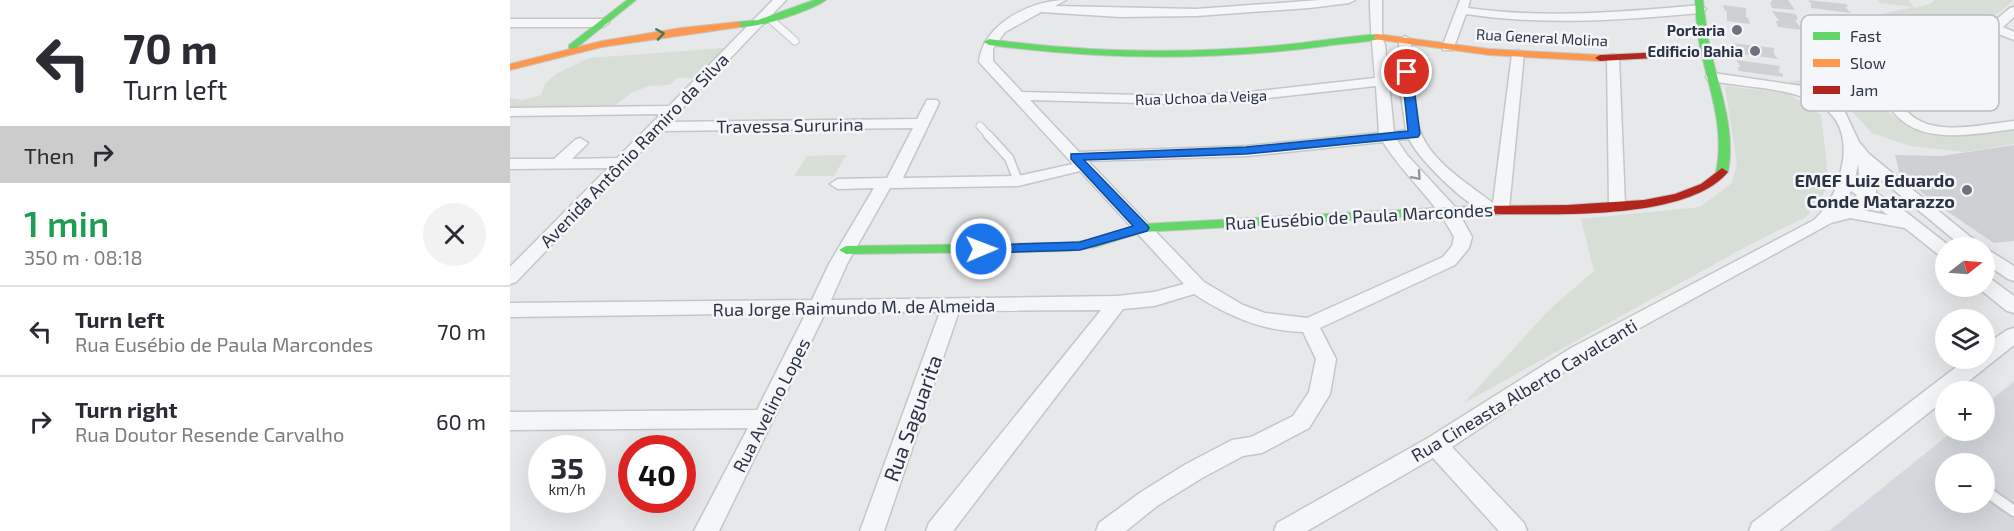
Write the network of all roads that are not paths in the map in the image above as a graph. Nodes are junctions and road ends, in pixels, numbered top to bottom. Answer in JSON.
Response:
{"nodes":[{"id":1,"x":632,"y":0,"type":"edge"},
{"id":2,"x":780,"y":0,"type":"edge"},
{"id":3,"x":822,"y":0,"type":"edge"},
{"id":4,"x":1060,"y":0,"type":"edge"},
{"id":5,"x":1349,"y":0,"type":"edge"},
{"id":6,"x":1376,"y":0,"type":"edge"},
{"id":7,"x":1463,"y":5,"type":"edge"},
{"id":8,"x":1699,"y":5,"type":"edge"},
{"id":9,"x":1040,"y":9,"type":"junction"},
{"id":10,"x":2014,"y":11,"type":"edge"},
{"id":11,"x":764,"y":21,"type":"junction"},
{"id":12,"x":510,"y":23,"type":"edge"},
{"id":13,"x":603,"y":23,"type":"junction"},
{"id":14,"x":1999,"y":24,"type":"edge"},
{"id":15,"x":1999,"y":30,"type":"edge"},
{"id":16,"x":2014,"y":36,"type":"edge"},
{"id":17,"x":585,"y":37,"type":"junction"},
{"id":18,"x":1376,"y":37,"type":"junction"},
{"id":19,"x":1405,"y":40,"type":"junction"},
{"id":20,"x":795,"y":41,"type":"dead end"},
{"id":21,"x":989,"y":42,"type":"junction"},
{"id":22,"x":602,"y":44,"type":"junction"},
{"id":23,"x":1448,"y":47,"type":"junction"},
{"id":24,"x":567,"y":51,"type":"junction"},
{"id":25,"x":1706,"y":53,"type":"junction"},
{"id":26,"x":1518,"y":54,"type":"junction"},
{"id":27,"x":1613,"y":58,"type":"junction"},
{"id":28,"x":510,"y":67,"type":"edge"},
{"id":29,"x":1713,"y":77,"type":"junction"},
{"id":30,"x":1383,"y":81,"type":"junction"},
{"id":31,"x":1801,"y":91,"type":"edge"},
{"id":32,"x":1019,"y":96,"type":"junction"},
{"id":33,"x":932,"y":103,"type":"dead end"},
{"id":34,"x":673,"y":110,"type":"junction"},
{"id":35,"x":1836,"y":111,"type":"edge"},
{"id":36,"x":1899,"y":111,"type":"edge"},
{"id":37,"x":510,"y":112,"type":"edge"},
{"id":38,"x":922,"y":123,"type":"junction"},
{"id":39,"x":2014,"y":125,"type":"edge"},
{"id":40,"x":980,"y":126,"type":"dead end"},
{"id":41,"x":657,"y":127,"type":"junction"},
{"id":42,"x":1414,"y":134,"type":"junction"},
{"id":43,"x":1387,"y":136,"type":"junction"},
{"id":44,"x":580,"y":142,"type":"dead end"},
{"id":45,"x":1857,"y":150,"type":"junction"},
{"id":46,"x":1079,"y":161,"type":"junction"},
{"id":47,"x":559,"y":163,"type":"junction"},
{"id":48,"x":620,"y":163,"type":"junction"},
{"id":49,"x":510,"y":164,"type":"edge"},
{"id":50,"x":1848,"y":179,"type":"junction"},
{"id":51,"x":1018,"y":181,"type":"junction"},
{"id":52,"x":889,"y":183,"type":"junction"},
{"id":53,"x":838,"y":184,"type":"dead end"},
{"id":54,"x":1868,"y":187,"type":"junction"},
{"id":55,"x":1617,"y":205,"type":"junction"},
{"id":56,"x":1496,"y":209,"type":"junction"},
{"id":57,"x":1450,"y":212,"type":"junction"},
{"id":58,"x":1850,"y":213,"type":"junction"},
{"id":59,"x":1827,"y":219,"type":"junction"},
{"id":60,"x":1938,"y":220,"type":"junction"},
{"id":61,"x":1913,"y":226,"type":"junction"},
{"id":62,"x":1142,"y":228,"type":"junction"},
{"id":63,"x":1961,"y":237,"type":"edge"},
{"id":64,"x":1935,"y":243,"type":"edge"},
{"id":65,"x":846,"y":250,"type":"junction"},
{"id":66,"x":1995,"y":262,"type":"edge"},
{"id":67,"x":2014,"y":275,"type":"edge"},
{"id":68,"x":510,"y":278,"type":"edge"},
{"id":69,"x":1197,"y":287,"type":"junction"},
{"id":70,"x":1995,"y":291,"type":"edge"},
{"id":71,"x":1117,"y":303,"type":"junction"},
{"id":72,"x":952,"y":305,"type":"junction"},
{"id":73,"x":2014,"y":306,"type":"edge"},
{"id":74,"x":817,"y":308,"type":"junction"},
{"id":75,"x":510,"y":310,"type":"edge"},
{"id":76,"x":1309,"y":325,"type":"junction"},
{"id":77,"x":2014,"y":334,"type":"edge"},
{"id":78,"x":1995,"y":349,"type":"edge"},
{"id":79,"x":1970,"y":369,"type":"edge"},
{"id":80,"x":764,"y":419,"type":"junction"},
{"id":81,"x":510,"y":421,"type":"edge"},
{"id":82,"x":1436,"y":445,"type":"junction"},
{"id":83,"x":1995,"y":498,"type":"edge"},
{"id":84,"x":2014,"y":511,"type":"edge"},
{"id":85,"x":706,"y":531,"type":"edge"},
{"id":86,"x":872,"y":531,"type":"edge"},
{"id":87,"x":938,"y":531,"type":"edge"},
{"id":88,"x":1108,"y":531,"type":"edge"},
{"id":89,"x":1286,"y":531,"type":"edge"},
{"id":90,"x":1515,"y":531,"type":"edge"},
{"id":91,"x":1761,"y":531,"type":"edge"}],
"edges":[{"from":1,"to":13,"type":"street"},
{"from":2,"to":11,"type":"street","name":"Avenida Antônio Ramiro da Silva"},
{"from":3,"to":11,"type":"street"},
{"from":4,"to":9,"type":"street"},
{"from":5,"to":9,"type":"street"},
{"from":6,"to":18,"type":"street"},
{"from":7,"to":8,"type":"street"},
{"from":7,"to":23,"type":"street"},
{"from":8,"to":25,"type":"street","name":"Rua Eusébio de Paula Marcondes"},
{"from":9,"to":21,"type":"street"},
{"from":10,"to":14,"type":"street"},
{"from":11,"to":20,"type":"lane"},
{"from":22,"to":11,"type":"street","one_way":true},
{"from":11,"to":34,"type":"street","name":"Avenida Antônio Ramiro da Silva"},
{"from":12,"to":13,"type":"street"},
{"from":13,"to":17,"type":"street"},
{"from":15,"to":16,"type":"street"},
{"from":17,"to":22,"type":"street"},
{"from":17,"to":24,"type":"street"},
{"from":18,"to":19,"type":"street","name":"Rua General Molina"},
{"from":18,"to":21,"type":"street","name":"Rua General Molina"},
{"from":18,"to":30,"type":"street"},
{"from":19,"to":23,"type":"street","name":"Rua General Molina"},
{"from":19,"to":42,"type":"street"},
{"from":21,"to":32,"type":"street"},
{"from":22,"to":24,"type":"street"},
{"from":23,"to":26,"type":"street","name":"Rua General Molina"},
{"from":24,"to":28,"type":"street"},
{"from":25,"to":27,"type":"street","name":"Rua General Molina"},
{"from":25,"to":29,"type":"street","name":"Rua Eusébio de Paula Marcondes"},
{"from":26,"to":27,"type":"street","name":"Rua General Molina"},
{"from":26,"to":56,"type":"street"},
{"from":27,"to":55,"type":"street"},
{"from":29,"to":31,"type":"street","name":"Rua Cineasta Alberto Cavalcanti"},
{"from":29,"to":55,"type":"street","name":"Rua Eusébio de Paula Marcondes"},
{"from":30,"to":32,"type":"street","name":"Rua Uchoa da Veiga"},
{"from":30,"to":43,"type":"street"},
{"from":32,"to":46,"type":"street"},
{"from":33,"to":38,"type":"street","name":"Rua Avelino Lopes"},
{"from":34,"to":37,"type":"street"},
{"from":34,"to":41,"type":"street","name":"Avenida Antônio Ramiro da Silva"},
{"from":35,"to":45,"type":"street","name":"Rua Cineasta Alberto Cavalcanti"},
{"from":36,"to":39,"type":"street"},
{"from":38,"to":41,"type":"street","name":"Travessa Sururina"},
{"from":38,"to":52,"type":"street","name":"Rua Avelino Lopes"},
{"from":40,"to":51,"type":"lane"},
{"from":41,"to":48,"type":"street","name":"Avenida Antônio Ramiro da Silva"},
{"from":42,"to":43,"type":"street"},
{"from":42,"to":56,"type":"street"},
{"from":43,"to":46,"type":"street"},
{"from":43,"to":57,"type":"street","one_way":true},
{"from":44,"to":47,"type":"street"},
{"from":45,"to":50,"type":"street","name":"Rua Cineasta Alberto Cavalcanti"},
{"from":45,"to":54,"type":"street","name":"Rua Cineasta Alberto Cavalcanti"},
{"from":45,"to":60,"type":"street"},
{"from":46,"to":51,"type":"street"},
{"from":46,"to":62,"type":"street"},
{"from":47,"to":48,"type":"street"},
{"from":47,"to":49,"type":"street"},
{"from":48,"to":68,"type":"street","name":"Avenida Antônio Ramiro da Silva"},
{"from":50,"to":54,"type":"street"},
{"from":50,"to":59,"type":"street","name":"Rua Cineasta Alberto Cavalcanti"},
{"from":51,"to":52,"type":"street"},
{"from":52,"to":53,"type":"street"},
{"from":52,"to":65,"type":"street","name":"Rua Avelino Lopes"},
{"from":54,"to":58,"type":"street"},
{"from":54,"to":60,"type":"street"},
{"from":54,"to":61,"type":"street"},
{"from":55,"to":56,"type":"street","name":"Rua Eusébio de Paula Marcondes"},
{"from":56,"to":57,"type":"street","name":"Rua Eusébio de Paula Marcondes"},
{"from":57,"to":62,"type":"street","name":"Rua Eusébio de Paula Marcondes"},
{"from":57,"to":76,"type":"street"},
{"from":58,"to":59,"type":"street","name":"Rua Cineasta Alberto Cavalcanti"},
{"from":58,"to":61,"type":"street"},
{"from":59,"to":82,"type":"street","name":"Rua Cineasta Alberto Cavalcanti"},
{"from":60,"to":63,"type":"street"},
{"from":61,"to":64,"type":"street"},
{"from":62,"to":65,"type":"street","name":"Rua Eusébio de Paula Marcondes"},
{"from":62,"to":69,"type":"street"},
{"from":65,"to":74,"type":"street","name":"Rua Avelino Lopes"},
{"from":66,"to":67,"type":"street"},
{"from":69,"to":71,"type":"street","name":"Rua Jorge Raimundo M. de Almeida"},
{"from":69,"to":76,"type":"street"},
{"from":70,"to":73,"type":"street"},
{"from":71,"to":72,"type":"street","name":"Rua Jorge Raimundo M. de Almeida"},
{"from":71,"to":87,"type":"street"},
{"from":72,"to":74,"type":"street","name":"Rua Jorge Raimundo M. de Almeida"},
{"from":72,"to":86,"type":"street","name":"Rua Saguarita"},
{"from":74,"to":75,"type":"street","name":"Rua Jorge Raimundo M. de Almeida"},
{"from":74,"to":80,"type":"street","name":"Rua Avelino Lopes"},
{"from":76,"to":88,"type":"street"},
{"from":77,"to":78,"type":"street"},
{"from":79,"to":91,"type":"street"},
{"from":80,"to":81,"type":"street"},
{"from":80,"to":85,"type":"street","name":"Rua Avelino Lopes"},
{"from":82,"to":89,"type":"street","name":"Rua Cineasta Alberto Cavalcanti"},
{"from":82,"to":90,"type":"street"},
{"from":83,"to":84,"type":"lane"}]}
